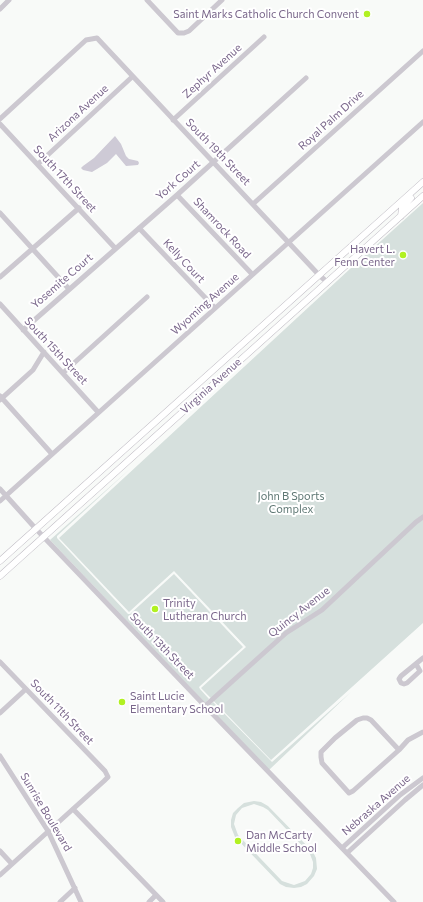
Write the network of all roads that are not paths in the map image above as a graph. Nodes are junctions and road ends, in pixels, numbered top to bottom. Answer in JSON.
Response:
{"nodes":[{"id":1,"x":9,"y":0,"type":"edge"},
{"id":2,"x":147,"y":0,"type":"edge"},
{"id":3,"x":222,"y":0,"type":"edge"},
{"id":4,"x":0,"y":9,"type":"edge"},
{"id":5,"x":264,"y":37,"type":"dead end"},
{"id":6,"x":423,"y":51,"type":"edge"},
{"id":7,"x":132,"y":77,"type":"junction"},
{"id":8,"x":306,"y":78,"type":"dead end"},
{"id":9,"x":0,"y":119,"type":"edge"},
{"id":10,"x":173,"y":120,"type":"junction"},
{"id":11,"x":423,"y":122,"type":"edge"},
{"id":12,"x":0,"y":124,"type":"edge"},
{"id":13,"x":5,"y":129,"type":"junction"},
{"id":14,"x":0,"y":134,"type":"edge"},
{"id":15,"x":213,"y":162,"type":"junction"},
{"id":16,"x":38,"y":164,"type":"junction"},
{"id":17,"x":423,"y":184,"type":"edge"},
{"id":18,"x":177,"y":195,"type":"junction"},
{"id":19,"x":423,"y":196,"type":"edge"},
{"id":20,"x":253,"y":204,"type":"junction"},
{"id":21,"x":79,"y":208,"type":"junction"},
{"id":22,"x":0,"y":213,"type":"edge"},
{"id":23,"x":401,"y":216,"type":"junction"},
{"id":24,"x":139,"y":228,"type":"junction"},
{"id":25,"x":289,"y":242,"type":"junction"},
{"id":26,"x":115,"y":248,"type":"junction"},
{"id":27,"x":32,"y":249,"type":"junction"},
{"id":28,"x":252,"y":274,"type":"junction"},
{"id":29,"x":319,"y":275,"type":"junction"},
{"id":30,"x":0,"y":277,"type":"edge"},
{"id":31,"x":327,"y":282,"type":"junction"},
{"id":32,"x":69,"y":289,"type":"junction"},
{"id":33,"x":147,"y":297,"type":"dead end"},
{"id":34,"x":0,"y":304,"type":"edge"},
{"id":35,"x":214,"y":308,"type":"junction"},
{"id":36,"x":23,"y":330,"type":"junction"},
{"id":37,"x":44,"y":352,"type":"junction"},
{"id":38,"x":63,"y":373,"type":"junction"},
{"id":39,"x":1,"y":398,"type":"edge"},
{"id":40,"x":98,"y":412,"type":"junction"},
{"id":41,"x":155,"y":423,"type":"junction"},
{"id":42,"x":162,"y":431,"type":"junction"},
{"id":43,"x":52,"y":454,"type":"junction"},
{"id":44,"x":0,"y":489,"type":"edge"},
{"id":45,"x":6,"y":496,"type":"junction"},
{"id":46,"x":0,"y":501,"type":"edge"},
{"id":47,"x":423,"y":518,"type":"edge"},
{"id":48,"x":36,"y":529,"type":"junction"},
{"id":49,"x":44,"y":537,"type":"junction"},
{"id":50,"x":0,"y":561,"type":"edge"},
{"id":51,"x":0,"y":576,"type":"edge"},
{"id":52,"x":423,"y":658,"type":"edge"},
{"id":53,"x":0,"y":662,"type":"edge"},
{"id":54,"x":416,"y":664,"type":"dead end"},
{"id":55,"x":26,"y":689,"type":"junction"},
{"id":56,"x":205,"y":706,"type":"junction"},
{"id":57,"x":0,"y":713,"type":"edge"},
{"id":58,"x":423,"y":732,"type":"edge"},
{"id":59,"x":399,"y":750,"type":"junction"},
{"id":60,"x":0,"y":756,"type":"edge"},
{"id":61,"x":423,"y":778,"type":"edge"},
{"id":62,"x":423,"y":786,"type":"edge"},
{"id":63,"x":400,"y":795,"type":"junction"},
{"id":64,"x":405,"y":800,"type":"junction"},
{"id":65,"x":73,"y":809,"type":"junction"},
{"id":66,"x":368,"y":824,"type":"junction"},
{"id":67,"x":373,"y":830,"type":"junction"},
{"id":68,"x":48,"y":831,"type":"junction"},
{"id":69,"x":342,"y":848,"type":"junction"},
{"id":70,"x":0,"y":851,"type":"edge"},
{"id":71,"x":347,"y":853,"type":"junction"},
{"id":72,"x":12,"y":864,"type":"junction"},
{"id":73,"x":0,"y":875,"type":"edge"},
{"id":74,"x":75,"y":888,"type":"junction"},
{"id":75,"x":156,"y":895,"type":"junction"},
{"id":76,"x":60,"y":902,"type":"edge"},
{"id":77,"x":82,"y":902,"type":"edge"},
{"id":78,"x":149,"y":902,"type":"edge"},
{"id":79,"x":163,"y":902,"type":"edge"},
{"id":80,"x":394,"y":902,"type":"edge"}],
"edges":[{"from":1,"to":4,"type":"street"},
{"from":2,"to":3,"type":"street"},
{"from":5,"to":10,"type":"street","name":"Zephyr Avenue"},
{"from":6,"to":20,"type":"street","name":"Royal Palm Drive"},
{"from":7,"to":9,"type":"street","name":"South 19th Street"},
{"from":7,"to":10,"type":"street","name":"South 19th Street"},
{"from":7,"to":16,"type":"street","name":"Arizona Avenue"},
{"from":8,"to":15,"type":"street","name":"York Court"},
{"from":10,"to":15,"type":"street","name":"South 19th Street"},
{"from":11,"to":25,"type":"street","name":"Wyoming Avenue"},
{"from":12,"to":13,"type":"street","name":"South 17th Street"},
{"from":13,"to":14,"type":"street"},
{"from":13,"to":16,"type":"street","name":"South 17th Street"},
{"from":15,"to":18,"type":"street","name":"York Court"},
{"from":15,"to":20,"type":"street","name":"South 19th Street"},
{"from":16,"to":21,"type":"street","name":"South 17th Street"},
{"from":17,"to":23,"type":"main road"},
{"from":17,"to":29,"type":"main road","name":"Virginia Avenue"},
{"from":18,"to":24,"type":"street","name":"York Court"},
{"from":18,"to":28,"type":"street","name":"Shamrock Road"},
{"from":19,"to":23,"type":"main road","name":"Virginia Avenue"},
{"from":20,"to":25,"type":"street","name":"South 19th Street"},
{"from":21,"to":26,"type":"street","name":"South 17th Street"},
{"from":21,"to":27,"type":"street"},
{"from":22,"to":27,"type":"street"},
{"from":23,"to":31,"type":"main road","name":"Virginia Avenue"},
{"from":24,"to":26,"type":"street","name":"York Court"},
{"from":24,"to":35,"type":"street","name":"Kelly Court"},
{"from":25,"to":28,"type":"street","name":"Wyoming Avenue"},
{"from":25,"to":29,"type":"street","name":"South 19th Street"},
{"from":26,"to":32,"type":"street","name":"Yosemite Court"},
{"from":27,"to":30,"type":"street"},
{"from":27,"to":32,"type":"street"},
{"from":28,"to":35,"type":"street","name":"Wyoming Avenue"},
{"from":29,"to":31,"type":"street","name":"South 19th Street"},
{"from":29,"to":41,"type":"main road","name":"Virginia Avenue"},
{"from":31,"to":42,"type":"main road","name":"Virginia Avenue"},
{"from":32,"to":36,"type":"street","name":"Yosemite Court"},
{"from":33,"to":38,"type":"street"},
{"from":34,"to":36,"type":"street","name":"South 15th Street"},
{"from":35,"to":40,"type":"street","name":"Wyoming Avenue"},
{"from":36,"to":37,"type":"street","name":"South 15th Street"},
{"from":37,"to":38,"type":"street","name":"South 15th Street"},
{"from":37,"to":39,"type":"street"},
{"from":38,"to":40,"type":"street","name":"South 15th Street"},
{"from":39,"to":43,"type":"street"},
{"from":40,"to":43,"type":"street","name":"Wyoming Avenue"},
{"from":41,"to":42,"type":"street"},
{"from":41,"to":48,"type":"main road","name":"Virginia Avenue"},
{"from":42,"to":49,"type":"main road","name":"Virginia Avenue"},
{"from":43,"to":45,"type":"street","name":"Wyoming Avenue"},
{"from":44,"to":45,"type":"street","name":"South 13th Street"},
{"from":45,"to":46,"type":"street","name":"Wyoming Avenue"},
{"from":45,"to":48,"type":"street","name":"South 13th Street"},
{"from":47,"to":56,"type":"street","name":"Quincy Avenue"},
{"from":48,"to":49,"type":"street","name":"South 13th Street"},
{"from":48,"to":50,"type":"main road","name":"Virginia Avenue"},
{"from":49,"to":51,"type":"main road","name":"Virginia Avenue"},
{"from":49,"to":56,"type":"street","name":"South 13th Street"},
{"from":52,"to":54,"type":"street"},
{"from":53,"to":55,"type":"street","name":"South 11th Street"},
{"from":55,"to":57,"type":"street"},
{"from":55,"to":65,"type":"street","name":"South 11th Street"},
{"from":56,"to":69,"type":"street","name":"South 13th Street"},
{"from":58,"to":59,"type":"street"},
{"from":59,"to":59,"type":"street"},
{"from":60,"to":68,"type":"street","name":"Sunrise Boulevard"},
{"from":61,"to":63,"type":"street","name":"Nebraska Avenue"},
{"from":62,"to":64,"type":"street","name":"Nebraska Avenue"},
{"from":63,"to":64,"type":"street"},
{"from":63,"to":66,"type":"street","name":"Nebraska Avenue"},
{"from":64,"to":67,"type":"street","name":"Nebraska Avenue"},
{"from":65,"to":68,"type":"street"},
{"from":65,"to":75,"type":"street"},
{"from":66,"to":67,"type":"street"},
{"from":66,"to":69,"type":"street","name":"Nebraska Avenue"},
{"from":67,"to":71,"type":"street","name":"Nebraska Avenue"},
{"from":68,"to":72,"type":"street"},
{"from":68,"to":74,"type":"street","name":"Sunrise Boulevard"},
{"from":69,"to":71,"type":"street","name":"South 13th Street"},
{"from":70,"to":72,"type":"street"},
{"from":71,"to":80,"type":"street","name":"South 13th Street"},
{"from":72,"to":73,"type":"street"},
{"from":74,"to":76,"type":"street"},
{"from":74,"to":77,"type":"street","name":"Sunrise Boulevard"},
{"from":75,"to":78,"type":"street"},
{"from":75,"to":79,"type":"street"}]}
